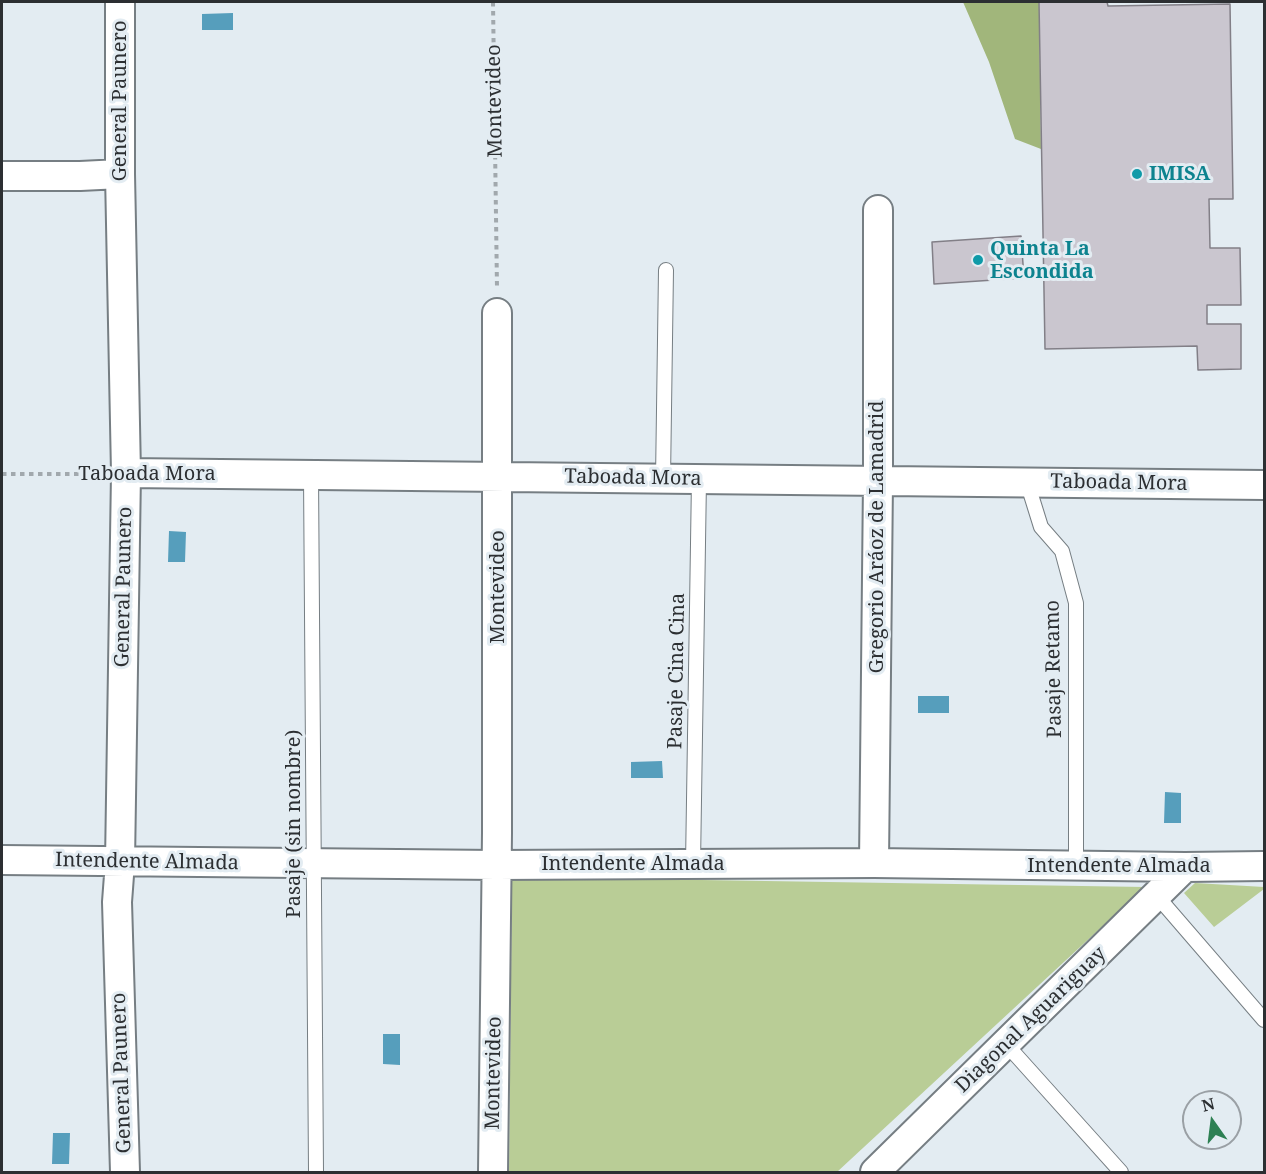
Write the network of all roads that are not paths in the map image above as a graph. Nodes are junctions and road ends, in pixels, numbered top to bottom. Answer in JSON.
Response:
{"nodes":[{"id":1,"x":120,"y":2,"type":"edge"},
{"id":2,"x":120,"y":174,"type":"junction"},
{"id":3,"x":2,"y":176,"type":"edge"},
{"id":4,"x":878,"y":210,"type":"dead end"},
{"id":5,"x":666,"y":270,"type":"dead end"},
{"id":6,"x":497,"y":313,"type":"road end"},
{"id":7,"x":126,"y":473,"type":"junction"},
{"id":8,"x":311,"y":475,"type":"junction"},
{"id":9,"x":498,"y":477,"type":"junction"},
{"id":10,"x":663,"y":479,"type":"junction"},
{"id":11,"x":699,"y":479,"type":"junction"},
{"id":12,"x":878,"y":481,"type":"junction"},
{"id":13,"x":1027,"y":482,"type":"junction"},
{"id":14,"x":1264,"y":485,"type":"edge"},
{"id":15,"x":2,"y":860,"type":"edge"},
{"id":16,"x":120,"y":862,"type":"junction"},
{"id":17,"x":874,"y":863,"type":"junction"},
{"id":18,"x":314,"y":864,"type":"junction"},
{"id":19,"x":693,"y":864,"type":"junction"},
{"id":20,"x":496,"y":865,"type":"junction"},
{"id":21,"x":1076,"y":866,"type":"junction"},
{"id":22,"x":1264,"y":866,"type":"edge"},
{"id":23,"x":1185,"y":867,"type":"junction"},
{"id":24,"x":1157,"y":896,"type":"junction"},
{"id":25,"x":1264,"y":1020,"type":"edge"},
{"id":26,"x":1006,"y":1044,"type":"junction"},
{"id":27,"x":125,"y":1173,"type":"edge"},
{"id":28,"x":316,"y":1173,"type":"edge"},
{"id":29,"x":493,"y":1173,"type":"edge"},
{"id":30,"x":875,"y":1173,"type":"edge"},
{"id":31,"x":1121,"y":1173,"type":"edge"}],
"edges":[{"from":1,"to":2,"type":"street","name":"General Paunero"},
{"from":2,"to":3,"type":"street"},
{"from":2,"to":7,"type":"street","name":"General Paunero"},
{"from":4,"to":12,"type":"street","name":"Gregorio Aráoz de Lamadrid"},
{"from":5,"to":10,"type":"lane"},
{"from":6,"to":9,"type":"street","name":"Montevideo"},
{"from":7,"to":8,"type":"street","name":"Taboada Mora"},
{"from":7,"to":16,"type":"street","name":"General Paunero"},
{"from":8,"to":9,"type":"street","name":"Taboada Mora"},
{"from":8,"to":18,"type":"lane","name":"Pasaje (sin nombre)"},
{"from":9,"to":10,"type":"street","name":"Taboada Mora"},
{"from":9,"to":20,"type":"street","name":"Montevideo"},
{"from":10,"to":11,"type":"street","name":"Taboada Mora"},
{"from":11,"to":12,"type":"street","name":"Taboada Mora"},
{"from":11,"to":19,"type":"lane","name":"Pasaje Cina Cina"},
{"from":12,"to":13,"type":"street","name":"Taboada Mora"},
{"from":12,"to":17,"type":"street","name":"Gregorio Aráoz de Lamadrid"},
{"from":13,"to":14,"type":"street","name":"Taboada Mora"},
{"from":13,"to":21,"type":"lane","name":"Pasaje Retamo"},
{"from":15,"to":16,"type":"street","name":"Intendente Almada"},
{"from":16,"to":18,"type":"street","name":"Intendente Almada"},
{"from":16,"to":27,"type":"street","name":"General Paunero"},
{"from":17,"to":19,"type":"street","name":"Intendente Almada"},
{"from":17,"to":21,"type":"street","name":"Intendente Almada"},
{"from":18,"to":20,"type":"street","name":"Intendente Almada"},
{"from":18,"to":28,"type":"lane","name":"Pasaje (sin nombre)"},
{"from":19,"to":20,"type":"street","name":"Intendente Almada"},
{"from":20,"to":29,"type":"street","name":"Montevideo"},
{"from":21,"to":23,"type":"street","name":"Intendente Almada"},
{"from":22,"to":23,"type":"street","name":"Intendente Almada"},
{"from":23,"to":24,"type":"street","name":"Diagonal Aguariguay"},
{"from":24,"to":25,"type":"lane"},
{"from":24,"to":26,"type":"street","name":"Diagonal Aguariguay"},
{"from":26,"to":30,"type":"street","name":"Diagonal Aguariguay"},
{"from":26,"to":31,"type":"lane"}]}
